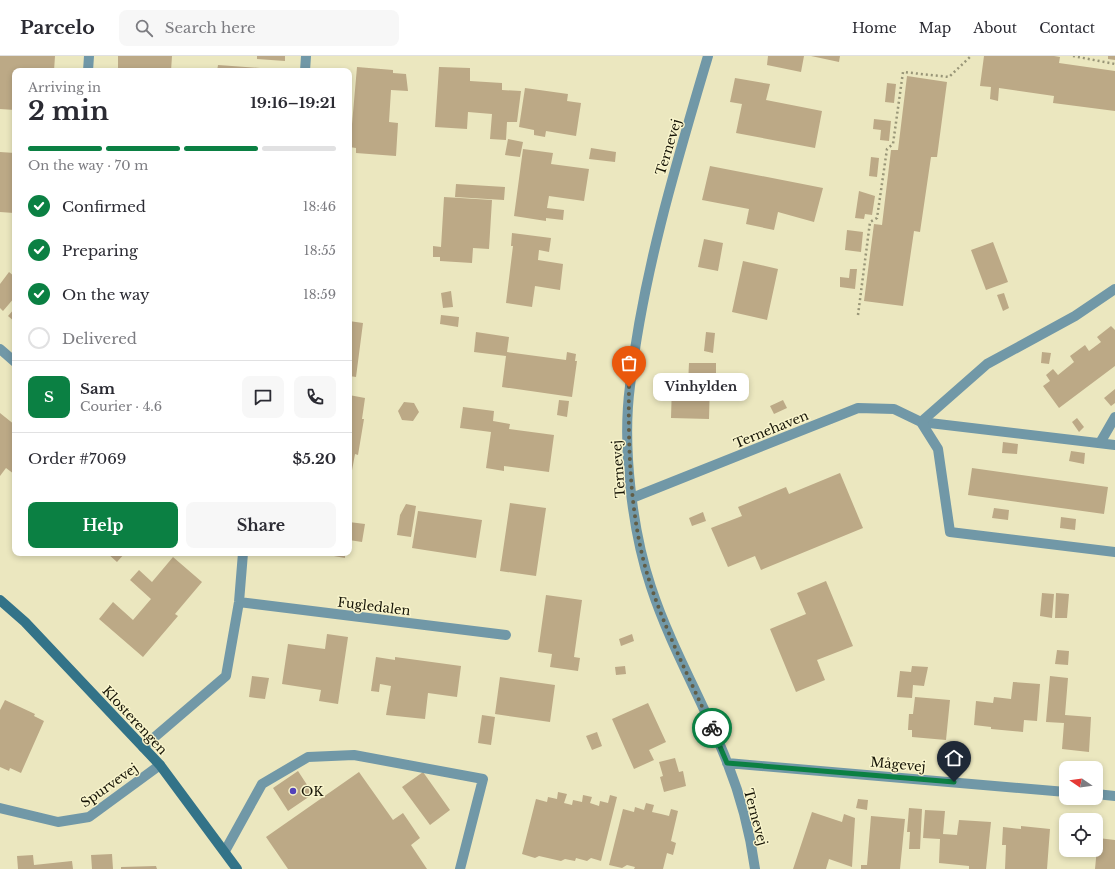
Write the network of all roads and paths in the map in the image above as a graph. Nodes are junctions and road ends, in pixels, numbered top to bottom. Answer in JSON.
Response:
{"nodes":[{"id":1,"x":89,"y":56,"type":"edge"},
{"id":2,"x":306,"y":56,"type":"edge"},
{"id":3,"x":708,"y":56,"type":"edge"},
{"id":4,"x":971,"y":56,"type":"edge"},
{"id":5,"x":1073,"y":56,"type":"edge"},
{"id":6,"x":1115,"y":64,"type":"edge"},
{"id":7,"x":88,"y":68,"type":"edge"},
{"id":8,"x":305,"y":68,"type":"edge"},
{"id":9,"x":1115,"y":289,"type":"edge"},
{"id":10,"x":858,"y":315,"type":"dead end"},
{"id":11,"x":0,"y":349,"type":"edge"},
{"id":12,"x":12,"y":359,"type":"edge"},
{"id":13,"x":1115,"y":417,"type":"edge"},
{"id":14,"x":921,"y":422,"type":"junction"},
{"id":15,"x":1100,"y":443,"type":"junction"},
{"id":16,"x":1115,"y":445,"type":"edge"},
{"id":17,"x":632,"y":498,"type":"junction"},
{"id":18,"x":1115,"y":552,"type":"edge"},
{"id":19,"x":243,"y":556,"type":"edge"},
{"id":20,"x":0,"y":600,"type":"edge"},
{"id":21,"x":239,"y":602,"type":"junction"},
{"id":22,"x":506,"y":635,"type":"dead end"},
{"id":23,"x":143,"y":747,"type":"junction"},
{"id":24,"x":727,"y":763,"type":"junction"},
{"id":25,"x":160,"y":765,"type":"junction"},
{"id":26,"x":1059,"y":791,"type":"edge"},
{"id":27,"x":1103,"y":795,"type":"edge"},
{"id":28,"x":1115,"y":796,"type":"edge"},
{"id":29,"x":0,"y":808,"type":"edge"},
{"id":30,"x":225,"y":851,"type":"junction"},
{"id":31,"x":237,"y":869,"type":"edge"},
{"id":32,"x":460,"y":869,"type":"edge"},
{"id":33,"x":755,"y":869,"type":"edge"}],
"edges":[{"from":1,"to":7,"type":"street"},
{"from":2,"to":8,"type":"street"},
{"from":3,"to":17,"type":"street","name":"Ternevej"},
{"from":4,"to":10,"type":"path"},
{"from":5,"to":6,"type":"path"},
{"from":9,"to":14,"type":"street"},
{"from":11,"to":12,"type":"street"},
{"from":13,"to":15,"type":"street"},
{"from":14,"to":15,"type":"street","name":"Ternehaven"},
{"from":14,"to":17,"type":"street","name":"Ternehaven"},
{"from":14,"to":18,"type":"street"},
{"from":15,"to":16,"type":"street","name":"Ternehaven"},
{"from":17,"to":24,"type":"street","name":"Ternevej"},
{"from":19,"to":21,"type":"street"},
{"from":20,"to":23,"type":"street","name":"Klosterengen"},
{"from":21,"to":22,"type":"street","name":"Fugledalen"},
{"from":21,"to":23,"type":"street"},
{"from":23,"to":25,"type":"street","name":"Klosterengen"},
{"from":24,"to":26,"type":"street","name":"Mågevej"},
{"from":24,"to":33,"type":"street","name":"Ternevej"},
{"from":25,"to":29,"type":"street","name":"Spurvevej"},
{"from":25,"to":30,"type":"street","name":"Klosterengen"},
{"from":27,"to":28,"type":"street"},
{"from":30,"to":31,"type":"street","name":"Klosterengen"},
{"from":30,"to":32,"type":"street"}]}
